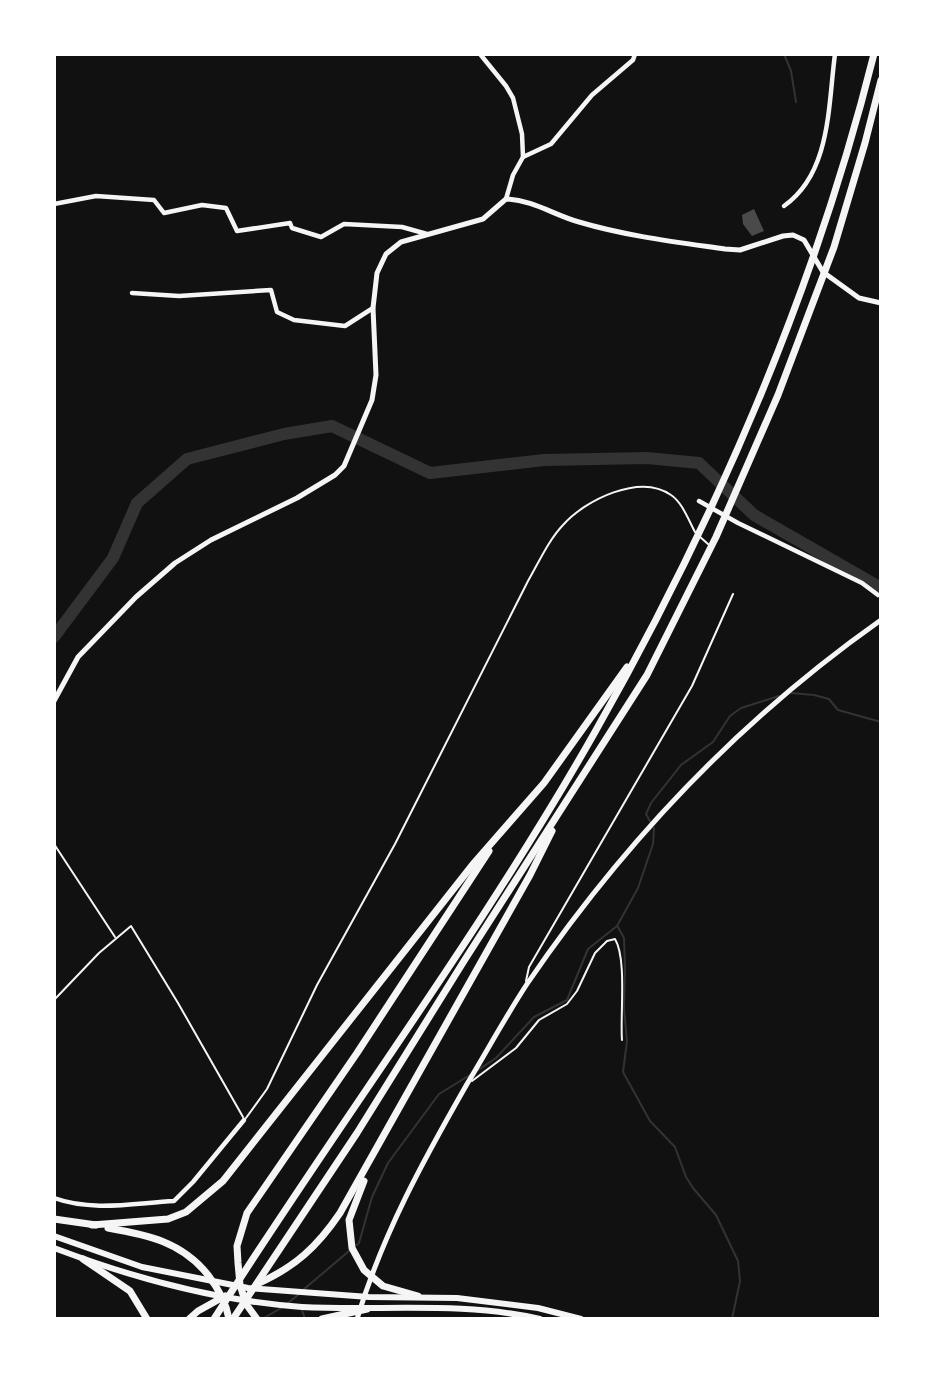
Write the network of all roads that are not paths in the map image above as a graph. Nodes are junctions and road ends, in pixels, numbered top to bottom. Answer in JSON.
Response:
{"nodes":[{"id":1,"x":480,"y":54,"type":"edge"},
{"id":2,"x":635,"y":54,"type":"edge"},
{"id":3,"x":835,"y":54,"type":"edge"},
{"id":4,"x":874,"y":54,"type":"edge"},
{"id":5,"x":881,"y":80,"type":"edge"},
{"id":6,"x":523,"y":157,"type":"junction"},
{"id":7,"x":506,"y":199,"type":"junction"},
{"id":8,"x":54,"y":204,"type":"edge"},
{"id":9,"x":784,"y":206,"type":"dead end"},
{"id":10,"x":428,"y":234,"type":"junction"},
{"id":11,"x":132,"y":293,"type":"dead end"},
{"id":12,"x":881,"y":303,"type":"edge"},
{"id":13,"x":373,"y":308,"type":"junction"},
{"id":14,"x":699,"y":501,"type":"dead end"},
{"id":15,"x":714,"y":550,"type":"dead end"},
{"id":16,"x":733,"y":594,"type":"dead end"},
{"id":17,"x":878,"y":595,"type":"dead end"},
{"id":18,"x":881,"y":620,"type":"edge"},
{"id":19,"x":638,"y":653,"type":"junction"},
{"id":20,"x":54,"y":701,"type":"edge"},
{"id":21,"x":568,"y":799,"type":"junction"},
{"id":22,"x":504,"y":827,"type":"junction"},
{"id":23,"x":54,"y":844,"type":"edge"},
{"id":24,"x":116,"y":939,"type":"junction"},
{"id":25,"x":525,"y":987,"type":"junction"},
{"id":26,"x":54,"y":1000,"type":"edge"},
{"id":27,"x":622,"y":1040,"type":"dead end"},
{"id":28,"x":469,"y":1081,"type":"junction"},
{"id":29,"x":244,"y":1120,"type":"junction"},
{"id":30,"x":382,"y":1142,"type":"junction"},
{"id":31,"x":54,"y":1198,"type":"edge"},
{"id":32,"x":54,"y":1219,"type":"edge"},
{"id":33,"x":92,"y":1225,"type":"junction"},
{"id":34,"x":54,"y":1236,"type":"edge"},
{"id":35,"x":54,"y":1248,"type":"edge"},
{"id":36,"x":83,"y":1259,"type":"junction"},
{"id":37,"x":248,"y":1288,"type":"junction"},
{"id":38,"x":226,"y":1296,"type":"junction"},
{"id":39,"x":418,"y":1296,"type":"junction"},
{"id":40,"x":367,"y":1309,"type":"junction"},
{"id":41,"x":147,"y":1319,"type":"edge"},
{"id":42,"x":189,"y":1319,"type":"edge"},
{"id":43,"x":214,"y":1319,"type":"edge"},
{"id":44,"x":231,"y":1319,"type":"edge"},
{"id":45,"x":257,"y":1319,"type":"edge"},
{"id":46,"x":322,"y":1319,"type":"edge"},
{"id":47,"x":357,"y":1319,"type":"edge"},
{"id":48,"x":540,"y":1319,"type":"edge"},
{"id":49,"x":581,"y":1319,"type":"edge"}],
"edges":[{"from":1,"to":6,"type":"street"},
{"from":2,"to":6,"type":"street"},
{"from":3,"to":9,"type":"street"},
{"from":4,"to":19,"type":"highway"},
{"from":5,"to":21,"type":"highway"},
{"from":6,"to":7,"type":"street"},
{"from":7,"to":10,"type":"street"},
{"from":7,"to":12,"type":"street"},
{"from":8,"to":10,"type":"street"},
{"from":10,"to":13,"type":"street"},
{"from":11,"to":13,"type":"street"},
{"from":13,"to":20,"type":"street"},
{"from":14,"to":17,"type":"street"},
{"from":15,"to":29,"type":"lane"},
{"from":16,"to":25,"type":"lane"},
{"from":18,"to":25,"type":"street"},
{"from":19,"to":22,"type":"highway"},
{"from":19,"to":43,"type":"highway"},
{"from":21,"to":30,"type":"highway"},
{"from":21,"to":44,"type":"highway"},
{"from":22,"to":33,"type":"highway"},
{"from":22,"to":45,"type":"highway"},
{"from":23,"to":24,"type":"lane"},
{"from":24,"to":26,"type":"lane"},
{"from":24,"to":29,"type":"lane"},
{"from":25,"to":28,"type":"street"},
{"from":27,"to":28,"type":"lane"},
{"from":28,"to":47,"type":"street"},
{"from":29,"to":31,"type":"street"},
{"from":30,"to":37,"type":"highway"},
{"from":30,"to":39,"type":"highway"},
{"from":32,"to":33,"type":"highway"},
{"from":33,"to":44,"type":"highway"},
{"from":34,"to":37,"type":"main road"},
{"from":35,"to":36,"type":"main road"},
{"from":36,"to":38,"type":"main road"},
{"from":36,"to":41,"type":"highway"},
{"from":37,"to":38,"type":"main road"},
{"from":37,"to":39,"type":"main road"},
{"from":38,"to":40,"type":"main road"},
{"from":38,"to":42,"type":"highway"},
{"from":39,"to":49,"type":"main road"},
{"from":40,"to":46,"type":"highway"},
{"from":40,"to":48,"type":"main road"}]}
